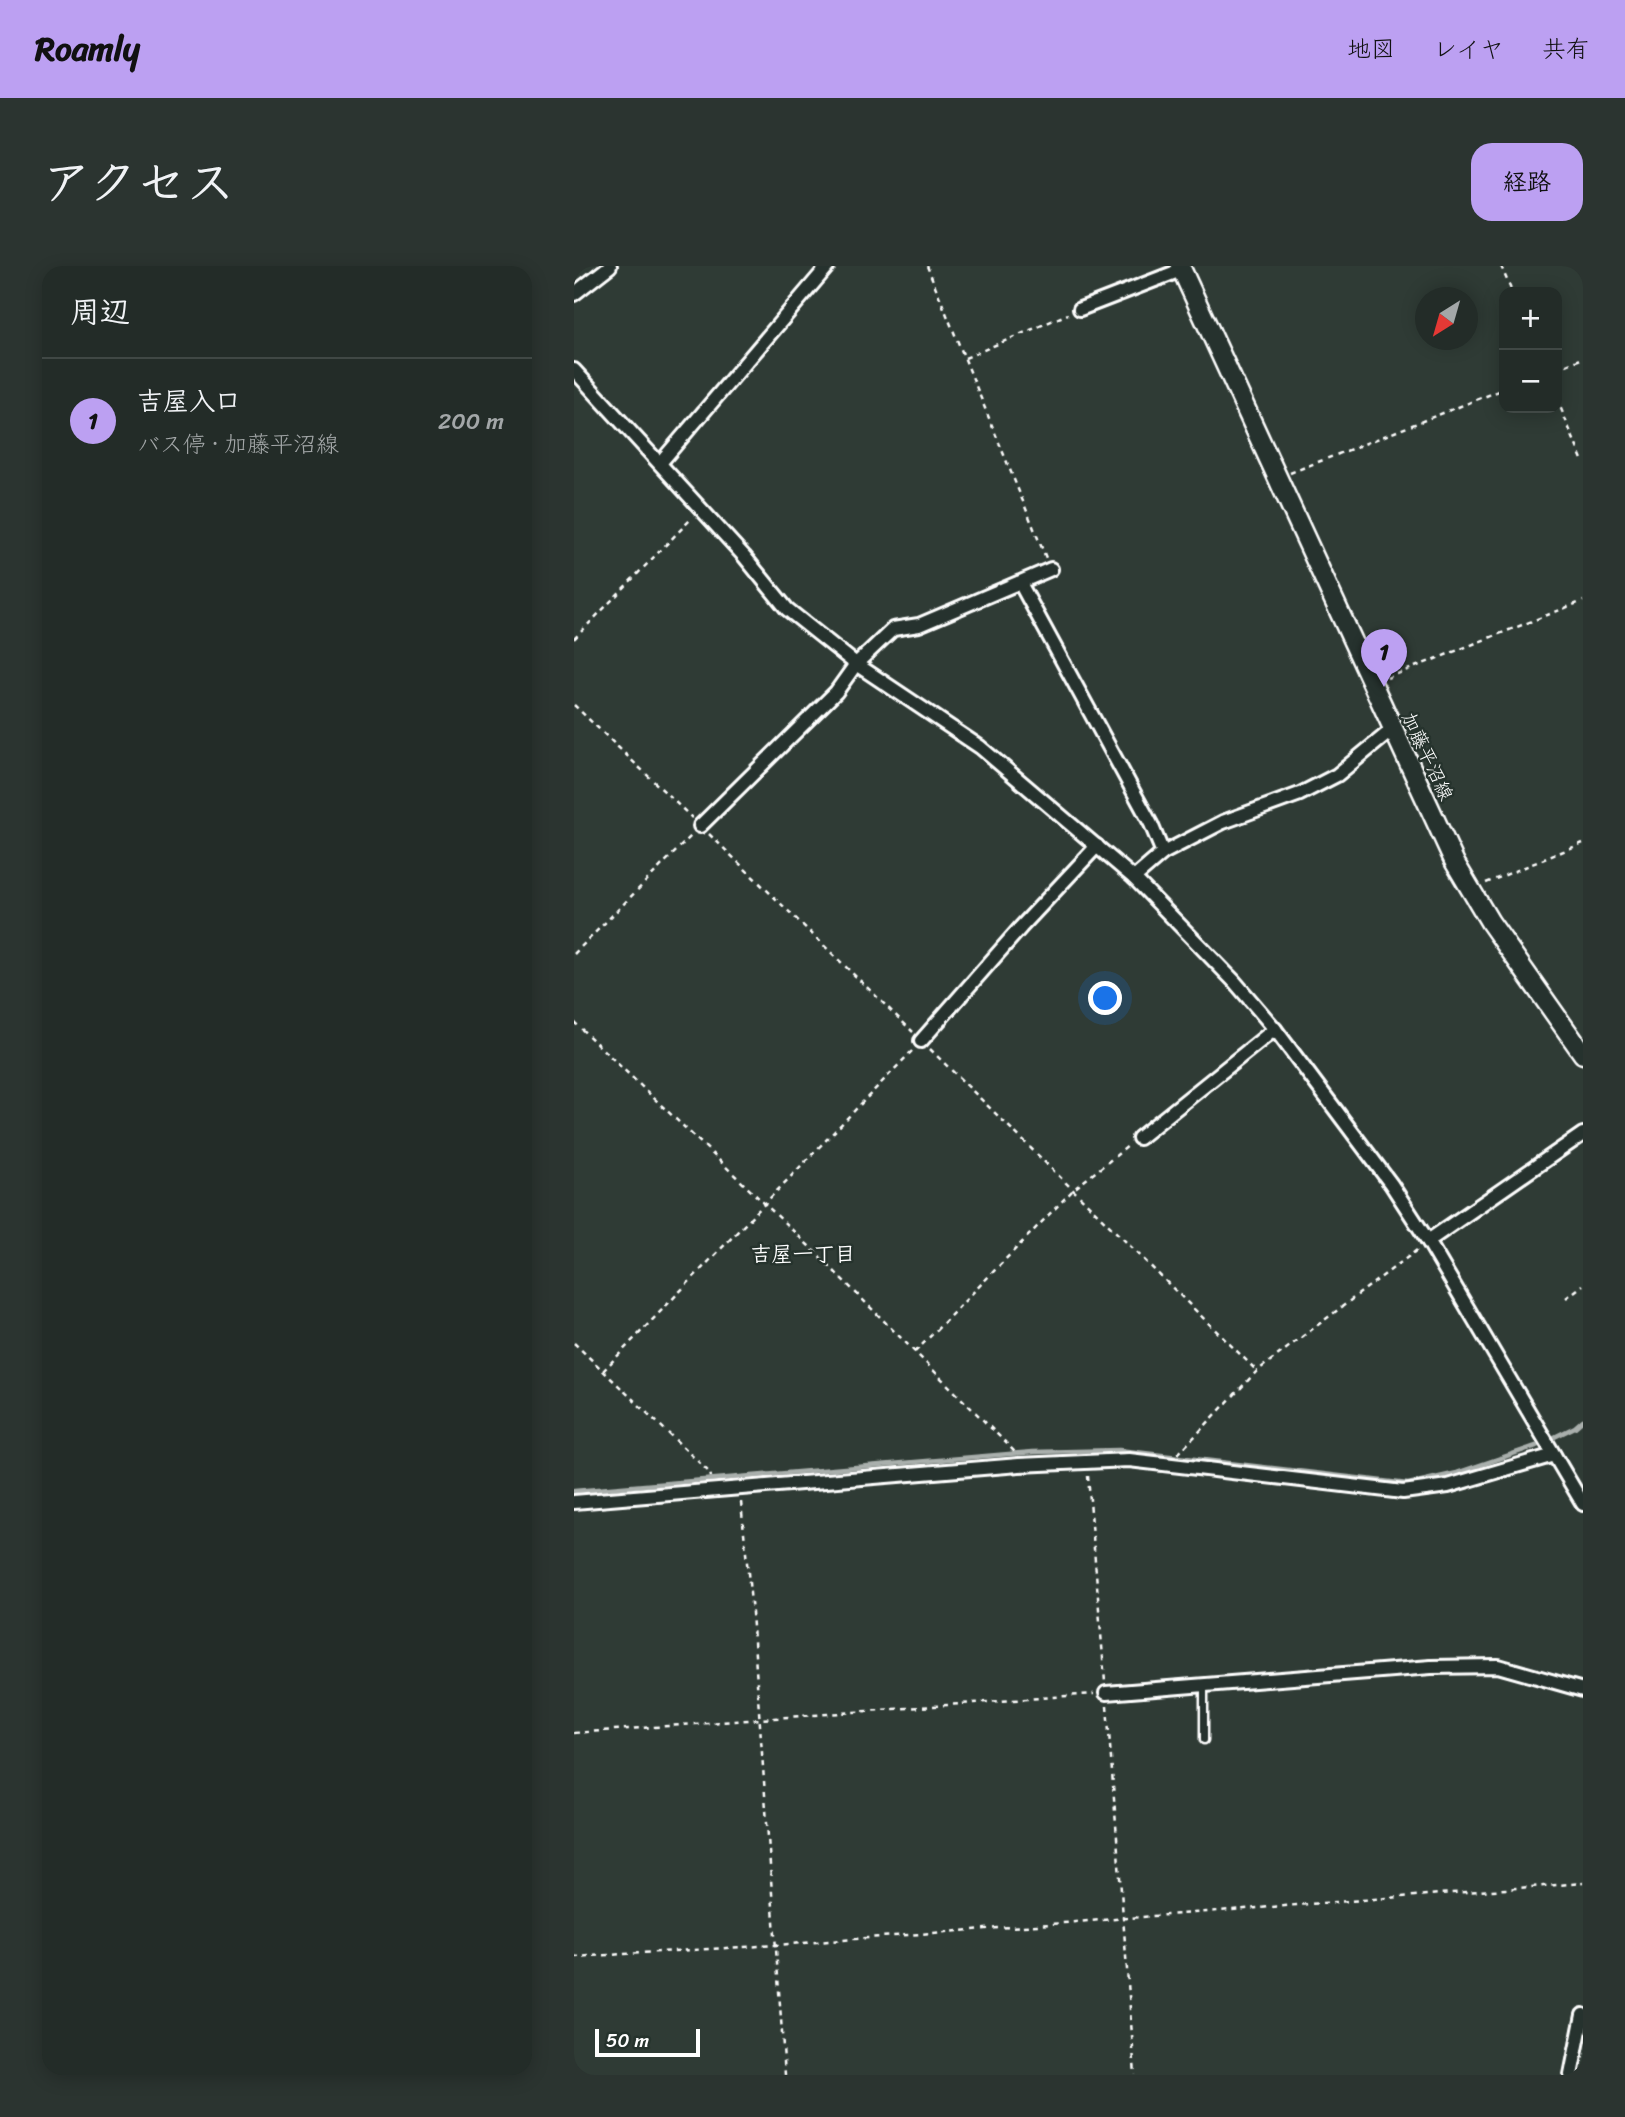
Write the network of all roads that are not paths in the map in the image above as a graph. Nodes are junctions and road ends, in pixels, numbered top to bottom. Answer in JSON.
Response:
{"nodes":[{"id":1,"x":610,"y":266,"type":"edge"},
{"id":2,"x":828,"y":266,"type":"edge"},
{"id":3,"x":1180,"y":268,"type":"edge"},
{"id":4,"x":574,"y":295,"type":"edge"},
{"id":5,"x":1080,"y":309,"type":"road end"},
{"id":6,"x":574,"y":370,"type":"edge"},
{"id":7,"x":660,"y":463,"type":"junction"},
{"id":8,"x":1051,"y":569,"type":"road end"},
{"id":9,"x":1020,"y":583,"type":"junction"},
{"id":10,"x":856,"y":664,"type":"junction"},
{"id":11,"x":1393,"y":729,"type":"junction"},
{"id":12,"x":700,"y":826,"type":"road end"},
{"id":13,"x":1097,"y":846,"type":"junction"},
{"id":14,"x":1163,"y":853,"type":"junction"},
{"id":15,"x":1134,"y":878,"type":"junction"},
{"id":16,"x":1275,"y":1029,"type":"junction"},
{"id":17,"x":921,"y":1041,"type":"road end"},
{"id":18,"x":1583,"y":1054,"type":"edge"},
{"id":19,"x":1583,"y":1134,"type":"edge"},
{"id":20,"x":1139,"y":1138,"type":"road end"},
{"id":21,"x":1428,"y":1241,"type":"junction"},
{"id":22,"x":1553,"y":1455,"type":"junction"},
{"id":23,"x":574,"y":1502,"type":"edge"},
{"id":24,"x":1583,"y":1504,"type":"edge"},
{"id":25,"x":1203,"y":1686,"type":"junction"},
{"id":26,"x":1583,"y":1690,"type":"edge"},
{"id":27,"x":1106,"y":1693,"type":"road end"},
{"id":28,"x":1204,"y":1740,"type":"dead end"},
{"id":29,"x":1583,"y":2015,"type":"edge"},
{"id":30,"x":1572,"y":2075,"type":"edge"}],
"edges":[{"from":1,"to":4,"type":"street"},
{"from":2,"to":7,"type":"street"},
{"from":3,"to":5,"type":"street"},
{"from":3,"to":11,"type":"main road","name":"加藤平沼線"},
{"from":6,"to":7,"type":"street"},
{"from":7,"to":10,"type":"street"},
{"from":8,"to":9,"type":"street"},
{"from":9,"to":10,"type":"street"},
{"from":9,"to":14,"type":"street"},
{"from":10,"to":12,"type":"street"},
{"from":10,"to":13,"type":"street"},
{"from":11,"to":14,"type":"street"},
{"from":11,"to":18,"type":"main road","name":"加藤平沼線"},
{"from":13,"to":15,"type":"street"},
{"from":13,"to":17,"type":"street"},
{"from":14,"to":15,"type":"street"},
{"from":15,"to":16,"type":"street"},
{"from":16,"to":20,"type":"street"},
{"from":16,"to":21,"type":"street"},
{"from":19,"to":21,"type":"street"},
{"from":21,"to":22,"type":"street"},
{"from":22,"to":23,"type":"street"},
{"from":22,"to":24,"type":"street"},
{"from":25,"to":26,"type":"street"},
{"from":25,"to":27,"type":"street"},
{"from":25,"to":28,"type":"lane"},
{"from":29,"to":30,"type":"street"}]}
